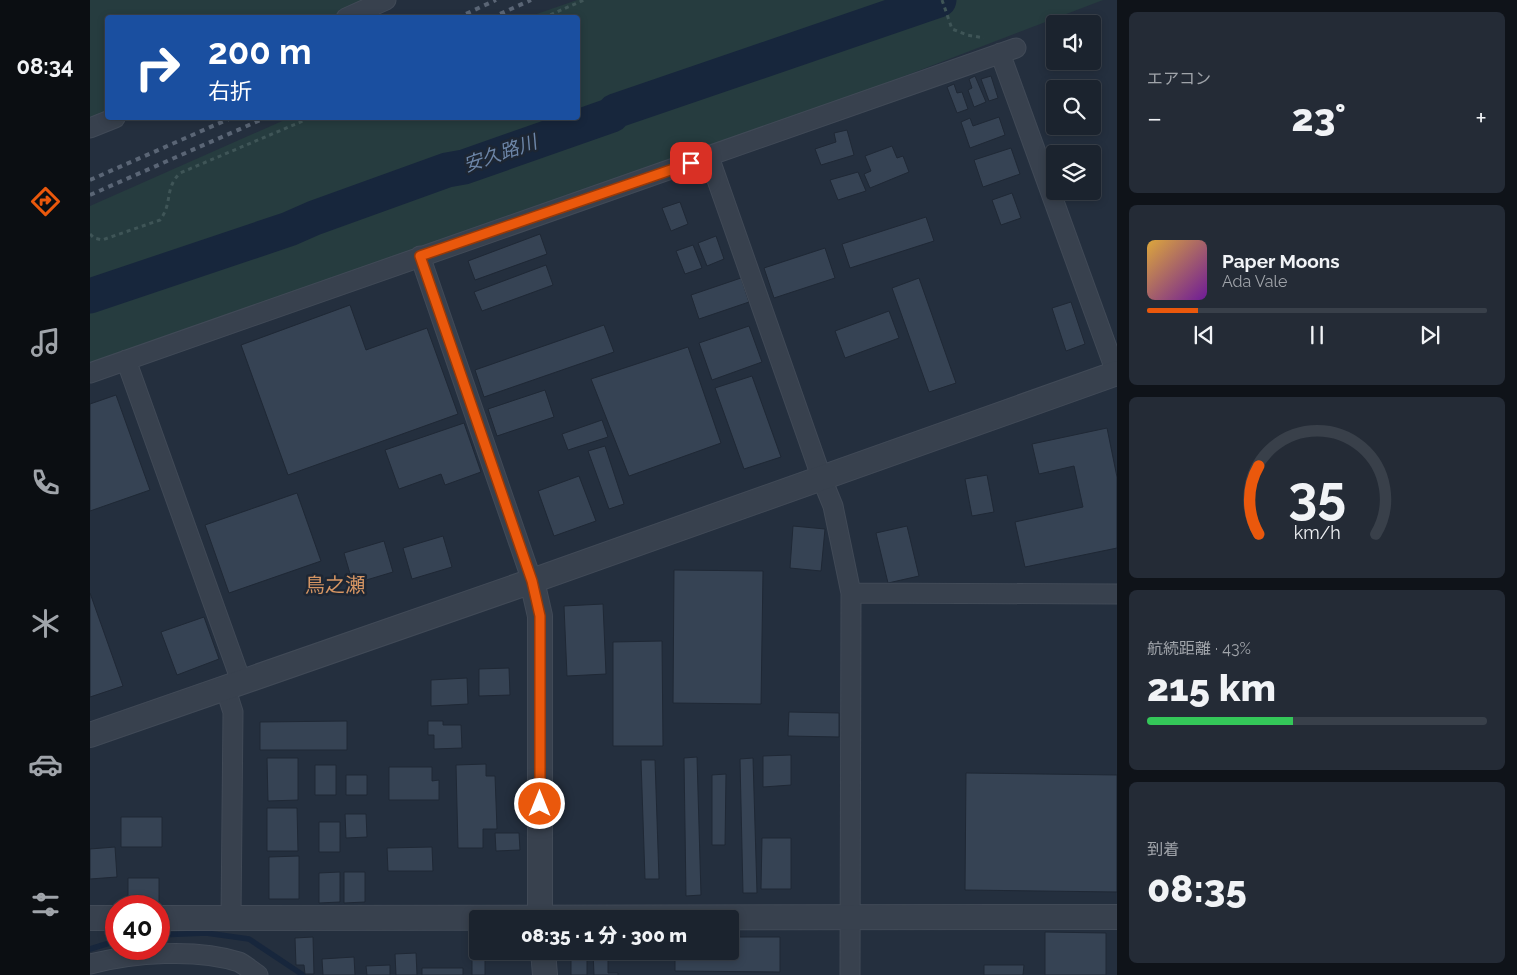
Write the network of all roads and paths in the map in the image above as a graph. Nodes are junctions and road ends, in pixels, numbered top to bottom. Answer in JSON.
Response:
{"nodes":[{"id":1,"x":386,"y":0,"type":"edge"},
{"id":2,"x":584,"y":0,"type":"edge"},
{"id":3,"x":942,"y":0,"type":"edge"},
{"id":4,"x":353,"y":15,"type":"edge"},
{"id":5,"x":550,"y":15,"type":"edge"},
{"id":6,"x":952,"y":29,"type":"dead end"},
{"id":7,"x":110,"y":120,"type":"edge"},
{"id":8,"x":305,"y":120,"type":"edge"},
{"id":9,"x":90,"y":128,"type":"edge"},
{"id":10,"x":709,"y":157,"type":"junction"},
{"id":11,"x":90,"y":234,"type":"edge"},
{"id":12,"x":420,"y":256,"type":"junction"},
{"id":13,"x":126,"y":360,"type":"junction"},
{"id":14,"x":90,"y":373,"type":"edge"},
{"id":15,"x":1117,"y":374,"type":"edge"},
{"id":16,"x":822,"y":479,"type":"junction"},
{"id":17,"x":532,"y":581,"type":"junction"},
{"id":18,"x":851,"y":593,"type":"junction"},
{"id":19,"x":1117,"y":594,"type":"edge"},
{"id":20,"x":233,"y":684,"type":"junction"},
{"id":21,"x":90,"y":735,"type":"edge"},
{"id":22,"x":540,"y":910,"type":"edge"},
{"id":23,"x":90,"y":918,"type":"edge"},
{"id":24,"x":105,"y":918,"type":"edge"},
{"id":25,"x":170,"y":918,"type":"edge"},
{"id":26,"x":231,"y":918,"type":"junction"},
{"id":27,"x":469,"y":918,"type":"edge"},
{"id":28,"x":1117,"y":918,"type":"edge"},
{"id":29,"x":739,"y":919,"type":"edge"},
{"id":30,"x":850,"y":919,"type":"junction"},
{"id":31,"x":544,"y":960,"type":"edge"},
{"id":32,"x":90,"y":964,"type":"edge"},
{"id":33,"x":258,"y":975,"type":"edge"},
{"id":34,"x":545,"y":975,"type":"edge"},
{"id":35,"x":850,"y":975,"type":"edge"}],
"edges":[{"from":1,"to":4,"type":"street"},
{"from":2,"to":5,"type":"path"},
{"from":3,"to":6,"type":"path"},
{"from":7,"to":9,"type":"street"},
{"from":8,"to":11,"type":"path"},
{"from":10,"to":12,"type":"street"},
{"from":10,"to":15,"type":"street"},
{"from":10,"to":16,"type":"street"},
{"from":12,"to":13,"type":"street"},
{"from":12,"to":17,"type":"street"},
{"from":13,"to":14,"type":"street"},
{"from":13,"to":20,"type":"street"},
{"from":15,"to":16,"type":"street"},
{"from":16,"to":17,"type":"street"},
{"from":16,"to":18,"type":"street"},
{"from":17,"to":20,"type":"street"},
{"from":17,"to":22,"type":"street"},
{"from":18,"to":19,"type":"street"},
{"from":18,"to":30,"type":"street"},
{"from":20,"to":21,"type":"street"},
{"from":20,"to":26,"type":"street"},
{"from":23,"to":24,"type":"street"},
{"from":25,"to":26,"type":"street"},
{"from":26,"to":27,"type":"street"},
{"from":28,"to":30,"type":"street"},
{"from":29,"to":30,"type":"street"},
{"from":30,"to":35,"type":"street"},
{"from":31,"to":34,"type":"street"},
{"from":32,"to":33,"type":"street"}]}
